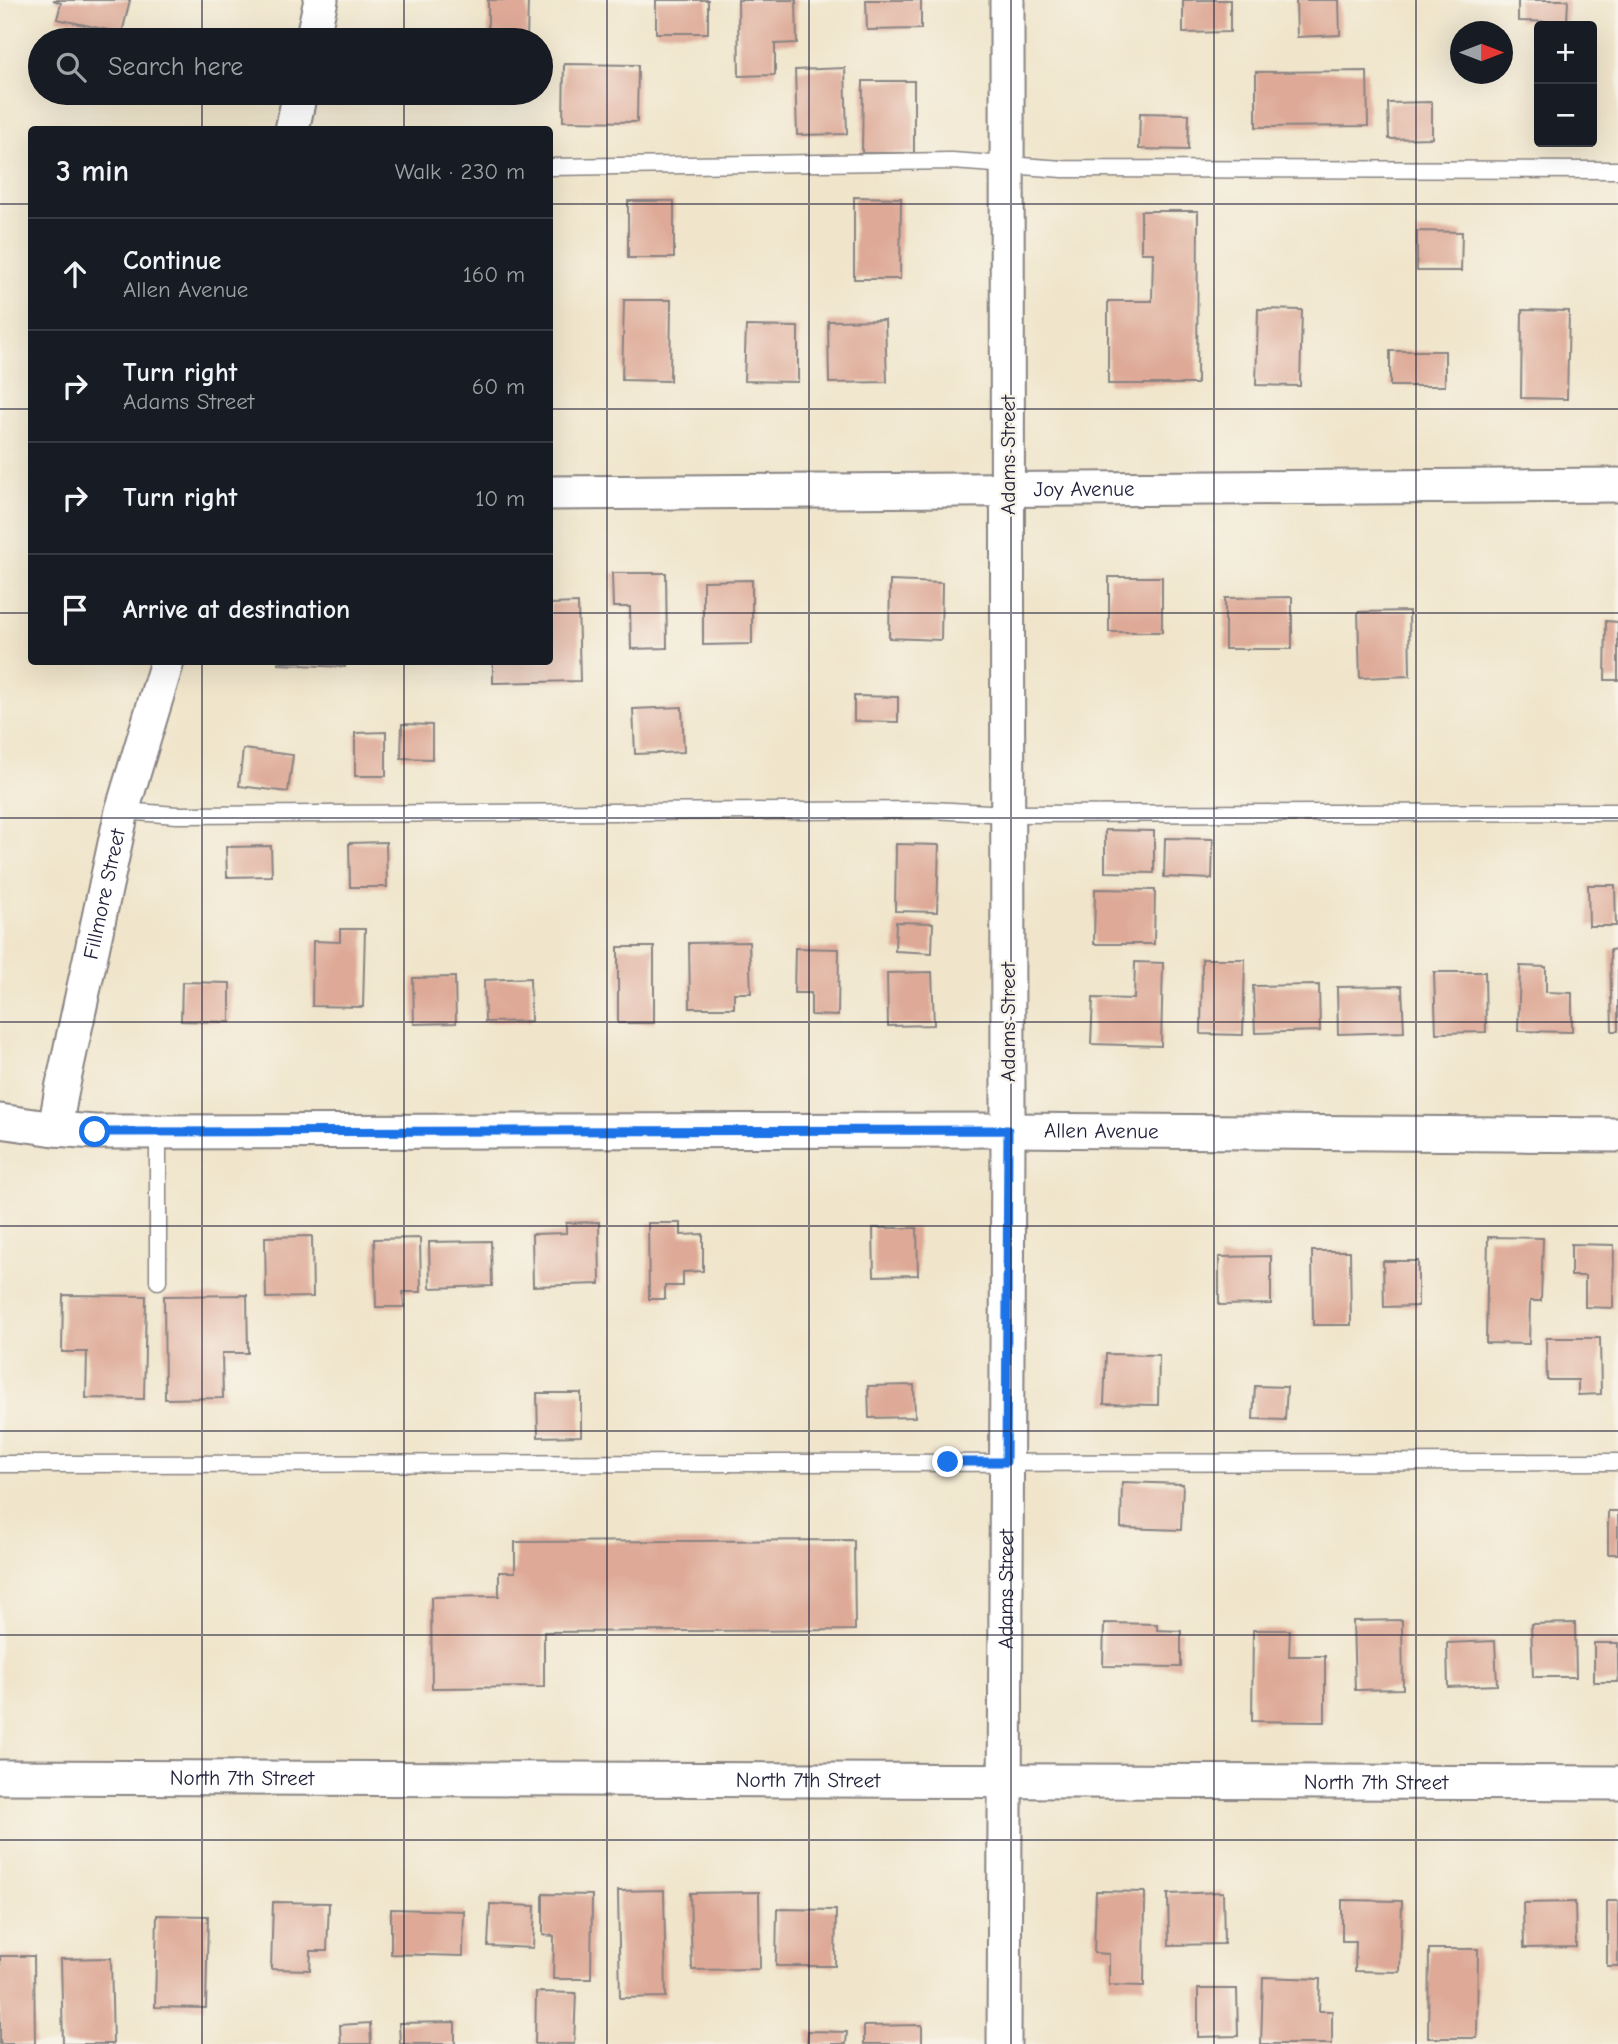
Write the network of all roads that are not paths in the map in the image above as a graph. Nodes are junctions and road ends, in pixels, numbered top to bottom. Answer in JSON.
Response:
{"nodes":[{"id":1,"x":321,"y":0,"type":"edge"},
{"id":2,"x":1007,"y":0,"type":"edge"},
{"id":3,"x":315,"y":28,"type":"edge"},
{"id":4,"x":297,"y":105,"type":"edge"},
{"id":5,"x":293,"y":126,"type":"edge"},
{"id":6,"x":1008,"y":165,"type":"junction"},
{"id":7,"x":553,"y":167,"type":"edge"},
{"id":8,"x":1618,"y":170,"type":"edge"},
{"id":9,"x":1618,"y":485,"type":"edge"},
{"id":10,"x":1008,"y":488,"type":"junction"},
{"id":11,"x":553,"y":493,"type":"edge"},
{"id":12,"x":166,"y":665,"type":"edge"},
{"id":13,"x":122,"y":811,"type":"junction"},
{"id":14,"x":1618,"y":812,"type":"edge"},
{"id":15,"x":1008,"y":814,"type":"junction"},
{"id":16,"x":0,"y":1121,"type":"edge"},
{"id":17,"x":55,"y":1129,"type":"junction"},
{"id":18,"x":1008,"y":1130,"type":"junction"},
{"id":19,"x":158,"y":1133,"type":"junction"},
{"id":20,"x":1618,"y":1135,"type":"edge"},
{"id":21,"x":158,"y":1281,"type":"dead end"},
{"id":22,"x":1006,"y":1462,"type":"junction"},
{"id":23,"x":1618,"y":1462,"type":"edge"},
{"id":24,"x":0,"y":1464,"type":"edge"},
{"id":25,"x":0,"y":1777,"type":"edge"},
{"id":26,"x":1004,"y":1782,"type":"junction"},
{"id":27,"x":1618,"y":1783,"type":"edge"},
{"id":28,"x":1004,"y":2044,"type":"edge"}],
"edges":[{"from":1,"to":3,"type":"street"},
{"from":2,"to":6,"type":"street","name":"Adams Street"},
{"from":4,"to":5,"type":"street"},
{"from":6,"to":7,"type":"lane"},
{"from":6,"to":8,"type":"lane"},
{"from":6,"to":10,"type":"street","name":"Adams Street"},
{"from":9,"to":10,"type":"street","name":"Joy Avenue"},
{"from":10,"to":11,"type":"street","name":"Joy Avenue"},
{"from":10,"to":15,"type":"street","name":"Adams Street"},
{"from":12,"to":13,"type":"street","name":"Fillmore Street"},
{"from":13,"to":15,"type":"lane"},
{"from":13,"to":17,"type":"street","name":"Fillmore Street"},
{"from":14,"to":15,"type":"lane"},
{"from":15,"to":18,"type":"street","name":"Adams Street"},
{"from":16,"to":17,"type":"street","name":"Allen Avenue"},
{"from":17,"to":19,"type":"street","name":"Allen Avenue"},
{"from":18,"to":19,"type":"street","name":"Allen Avenue"},
{"from":18,"to":20,"type":"street","name":"Allen Avenue"},
{"from":18,"to":22,"type":"street","name":"Adams Street"},
{"from":19,"to":21,"type":"lane"},
{"from":22,"to":23,"type":"lane"},
{"from":22,"to":24,"type":"lane"},
{"from":22,"to":26,"type":"street","name":"Adams Street"},
{"from":25,"to":26,"type":"street","name":"North 7th Street"},
{"from":26,"to":27,"type":"street","name":"North 7th Street"},
{"from":26,"to":28,"type":"street","name":"Adams Street"}]}
